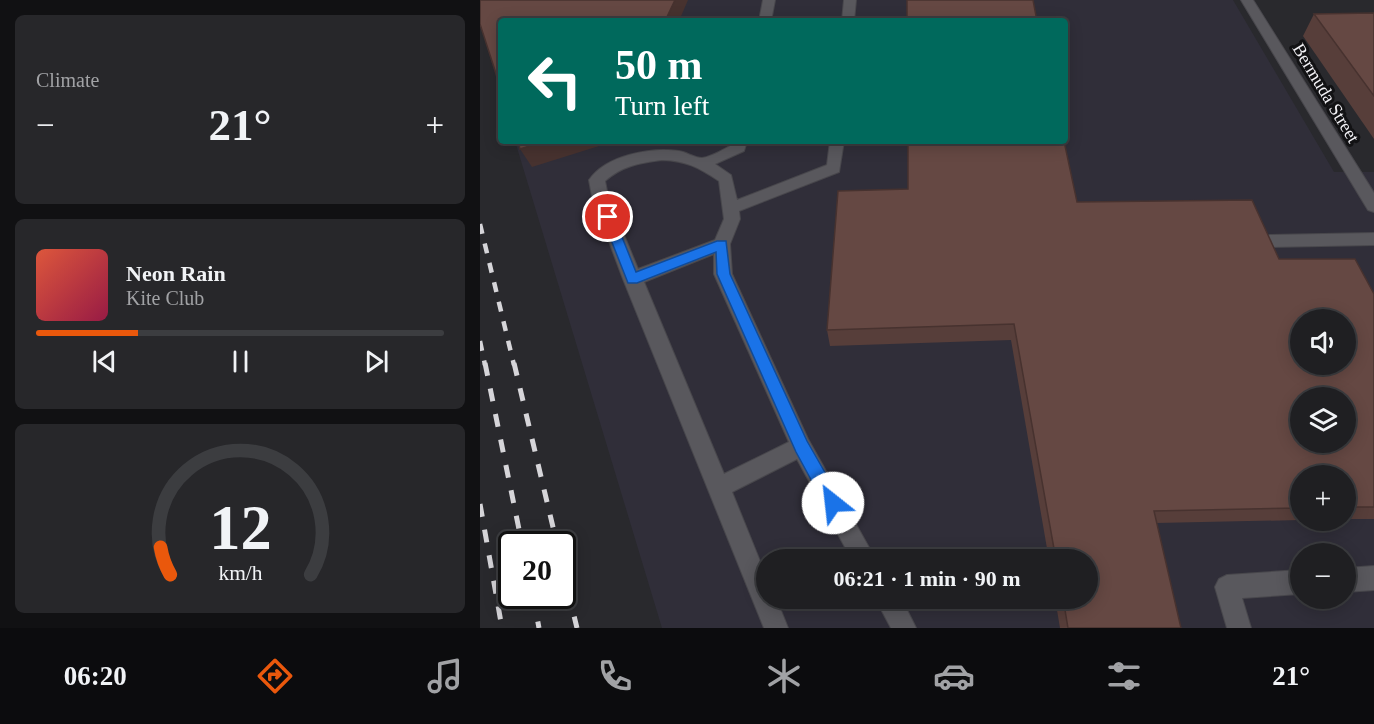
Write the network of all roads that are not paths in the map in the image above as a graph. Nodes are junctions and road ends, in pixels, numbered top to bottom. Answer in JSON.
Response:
{"nodes":[{"id":1,"x":769,"y":0,"type":"edge"},
{"id":2,"x":850,"y":0,"type":"edge"},
{"id":3,"x":1247,"y":0,"type":"edge"},
{"id":4,"x":766,"y":18,"type":"edge"},
{"id":5,"x":848,"y":18,"type":"edge"},
{"id":6,"x":739,"y":144,"type":"edge"},
{"id":7,"x":837,"y":144,"type":"edge"},
{"id":8,"x":703,"y":164,"type":"junction"},
{"id":9,"x":1374,"y":206,"type":"edge"},
{"id":10,"x":732,"y":208,"type":"junction"},
{"id":11,"x":1374,"y":239,"type":"edge"},
{"id":12,"x":1270,"y":241,"type":"edge"},
{"id":13,"x":722,"y":244,"type":"junction"},
{"id":14,"x":632,"y":279,"type":"junction"},
{"id":15,"x":801,"y":446,"type":"junction"},
{"id":16,"x":718,"y":488,"type":"junction"},
{"id":17,"x":859,"y":549,"type":"edge"},
{"id":18,"x":1374,"y":578,"type":"edge"},
{"id":19,"x":1356,"y":579,"type":"edge"},
{"id":20,"x":1290,"y":583,"type":"edge"},
{"id":21,"x":893,"y":609,"type":"edge"},
{"id":22,"x":776,"y":628,"type":"edge"},
{"id":23,"x":904,"y":628,"type":"edge"},
{"id":24,"x":1239,"y":628,"type":"edge"}],
"edges":[{"from":1,"to":4,"type":"street"},
{"from":2,"to":5,"type":"street"},
{"from":3,"to":9,"type":"street","name":"Bermuda Street"},
{"from":6,"to":8,"type":"street"},
{"from":7,"to":10,"type":"street"},
{"from":8,"to":10,"type":"street"},
{"from":8,"to":14,"type":"street"},
{"from":10,"to":13,"type":"street"},
{"from":11,"to":12,"type":"street"},
{"from":13,"to":14,"type":"street"},
{"from":13,"to":15,"type":"street"},
{"from":14,"to":16,"type":"street"},
{"from":15,"to":16,"type":"street"},
{"from":15,"to":17,"type":"street"},
{"from":16,"to":22,"type":"street"},
{"from":18,"to":19,"type":"street"},
{"from":20,"to":24,"type":"street"},
{"from":21,"to":23,"type":"street"}]}
